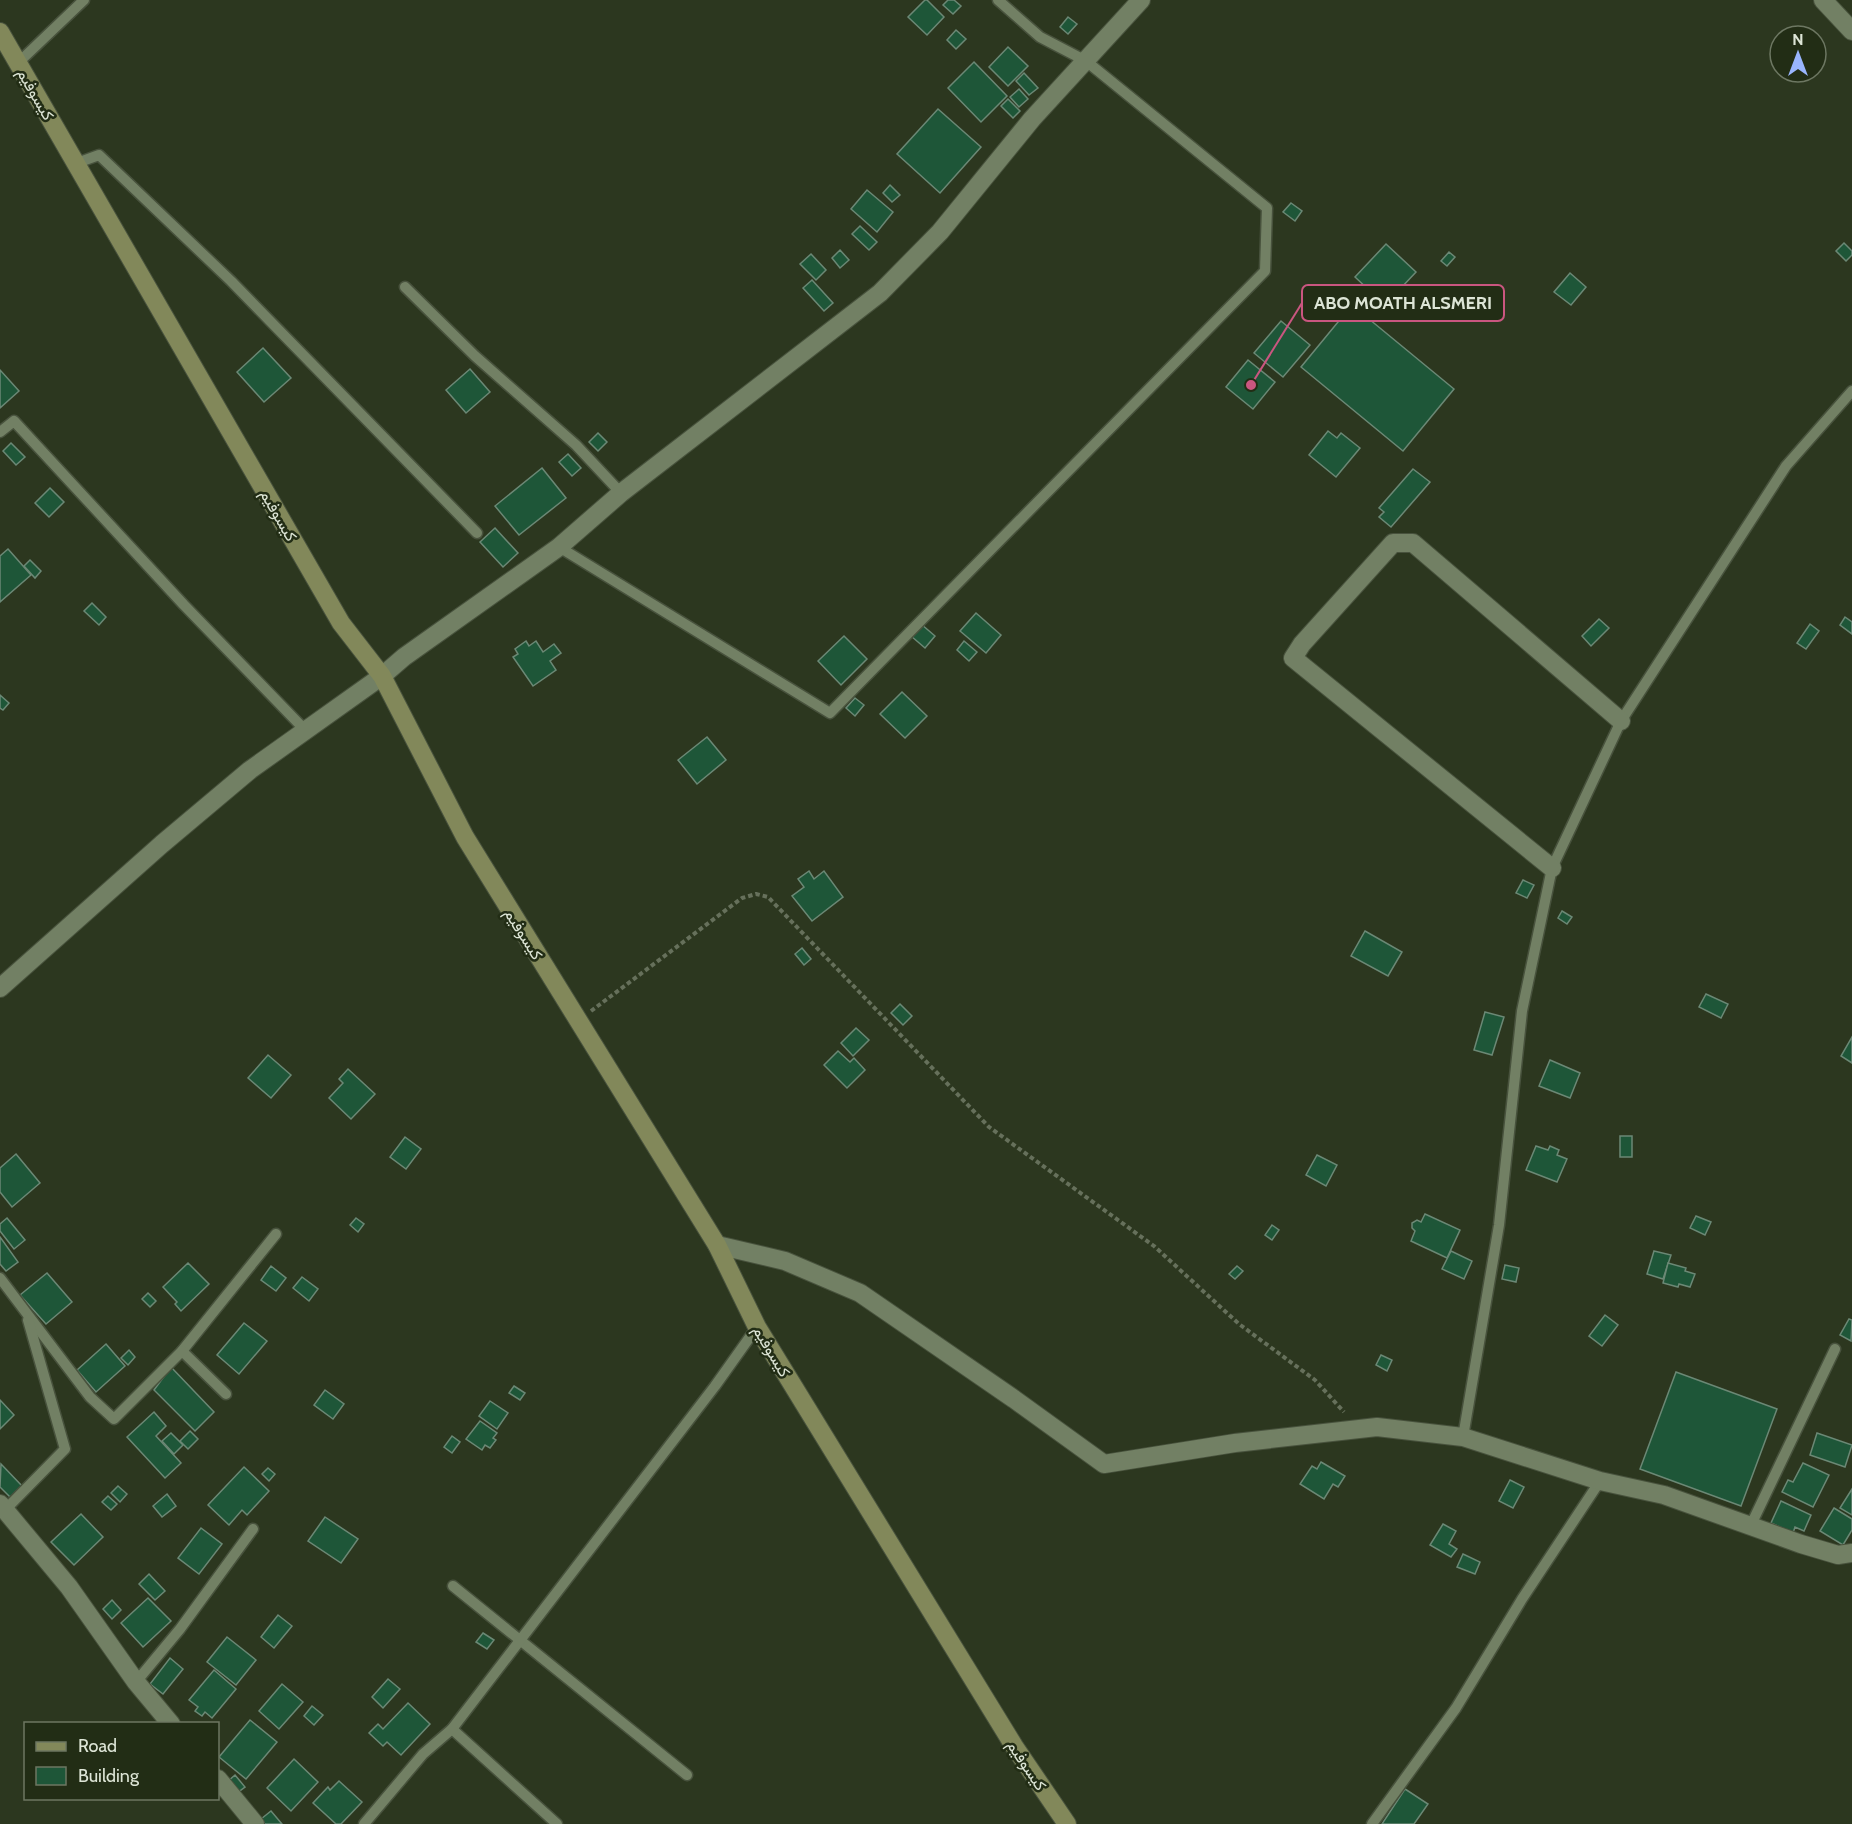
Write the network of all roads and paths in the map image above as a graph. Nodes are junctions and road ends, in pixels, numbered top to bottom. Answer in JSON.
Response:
{"nodes":[{"id":1,"x":84,"y":0,"type":"edge"},
{"id":2,"x":998,"y":0,"type":"edge"},
{"id":3,"x":1141,"y":0,"type":"edge"},
{"id":4,"x":1824,"y":0,"type":"edge"},
{"id":5,"x":1852,"y":31,"type":"edge"},
{"id":6,"x":0,"y":32,"type":"edge"},
{"id":7,"x":1086,"y":61,"type":"junction"},
{"id":8,"x":18,"y":63,"type":"junction"},
{"id":9,"x":77,"y":164,"type":"junction"},
{"id":10,"x":405,"y":287,"type":"dead end"},
{"id":11,"x":1852,"y":392,"type":"edge"},
{"id":12,"x":0,"y":432,"type":"edge"},
{"id":13,"x":621,"y":493,"type":"junction"},
{"id":14,"x":477,"y":532,"type":"dead end"},
{"id":15,"x":559,"y":547,"type":"junction"},
{"id":16,"x":382,"y":676,"type":"junction"},
{"id":17,"x":1621,"y":721,"type":"junction"},
{"id":18,"x":306,"y":731,"type":"junction"},
{"id":19,"x":1552,"y":868,"type":"junction"},
{"id":20,"x":0,"y":988,"type":"edge"},
{"id":21,"x":578,"y":1021,"type":"junction"},
{"id":22,"x":276,"y":1234,"type":"dead end"},
{"id":23,"x":717,"y":1245,"type":"junction"},
{"id":24,"x":0,"y":1278,"type":"edge"},
{"id":25,"x":26,"y":1314,"type":"junction"},
{"id":26,"x":757,"y":1327,"type":"junction"},
{"id":27,"x":1834,"y":1348,"type":"dead end"},
{"id":28,"x":182,"y":1351,"type":"junction"},
{"id":29,"x":226,"y":1394,"type":"dead end"},
{"id":30,"x":1360,"y":1430,"type":"junction"},
{"id":31,"x":1463,"y":1437,"type":"junction"},
{"id":32,"x":1600,"y":1481,"type":"junction"},
{"id":33,"x":3,"y":1507,"type":"edge"},
{"id":34,"x":1750,"y":1527,"type":"junction"},
{"id":35,"x":253,"y":1529,"type":"dead end"},
{"id":36,"x":1852,"y":1553,"type":"edge"},
{"id":37,"x":453,"y":1586,"type":"dead end"},
{"id":38,"x":520,"y":1640,"type":"junction"},
{"id":39,"x":136,"y":1682,"type":"junction"},
{"id":40,"x":169,"y":1722,"type":"edge"},
{"id":41,"x":452,"y":1729,"type":"junction"},
{"id":42,"x":687,"y":1775,"type":"dead end"},
{"id":43,"x":219,"y":1780,"type":"edge"},
{"id":44,"x":255,"y":1824,"type":"edge"},
{"id":45,"x":364,"y":1824,"type":"edge"},
{"id":46,"x":557,"y":1824,"type":"edge"},
{"id":47,"x":1067,"y":1824,"type":"edge"},
{"id":48,"x":1372,"y":1824,"type":"edge"}],
"edges":[{"from":1,"to":8,"type":"lane"},
{"from":2,"to":7,"type":"lane"},
{"from":3,"to":7,"type":"street"},
{"from":4,"to":5,"type":"street"},
{"from":6,"to":8,"type":"street","name":"كيسوفيم"},
{"from":7,"to":13,"type":"street"},
{"from":7,"to":15,"type":"lane"},
{"from":8,"to":9,"type":"street","name":"كيسوفيم"},
{"from":9,"to":14,"type":"lane"},
{"from":9,"to":16,"type":"street","name":"كيسوفيم"},
{"from":10,"to":13,"type":"lane"},
{"from":11,"to":17,"type":"lane"},
{"from":12,"to":18,"type":"lane"},
{"from":13,"to":15,"type":"street"},
{"from":15,"to":16,"type":"street"},
{"from":16,"to":18,"type":"street"},
{"from":16,"to":21,"type":"street","name":"كيسوفيم"},
{"from":17,"to":19,"type":"lane"},
{"from":17,"to":19,"type":"street"},
{"from":18,"to":20,"type":"street"},
{"from":19,"to":31,"type":"lane"},
{"from":21,"to":23,"type":"street","name":"كيسوفيم"},
{"from":21,"to":30,"type":"path"},
{"from":22,"to":28,"type":"lane"},
{"from":23,"to":26,"type":"street","name":"كيسوفيم"},
{"from":23,"to":30,"type":"street"},
{"from":24,"to":25,"type":"lane"},
{"from":25,"to":28,"type":"lane"},
{"from":25,"to":33,"type":"lane"},
{"from":26,"to":38,"type":"lane"},
{"from":26,"to":47,"type":"street","name":"كيسوفيم"},
{"from":27,"to":34,"type":"lane"},
{"from":28,"to":29,"type":"lane"},
{"from":30,"to":31,"type":"street"},
{"from":31,"to":32,"type":"street"},
{"from":32,"to":34,"type":"street"},
{"from":32,"to":48,"type":"lane"},
{"from":33,"to":39,"type":"street"},
{"from":34,"to":36,"type":"street"},
{"from":35,"to":39,"type":"lane"},
{"from":37,"to":38,"type":"lane"},
{"from":38,"to":41,"type":"lane"},
{"from":38,"to":42,"type":"lane"},
{"from":39,"to":40,"type":"street"},
{"from":41,"to":45,"type":"lane"},
{"from":41,"to":46,"type":"lane"},
{"from":43,"to":44,"type":"street"}]}
